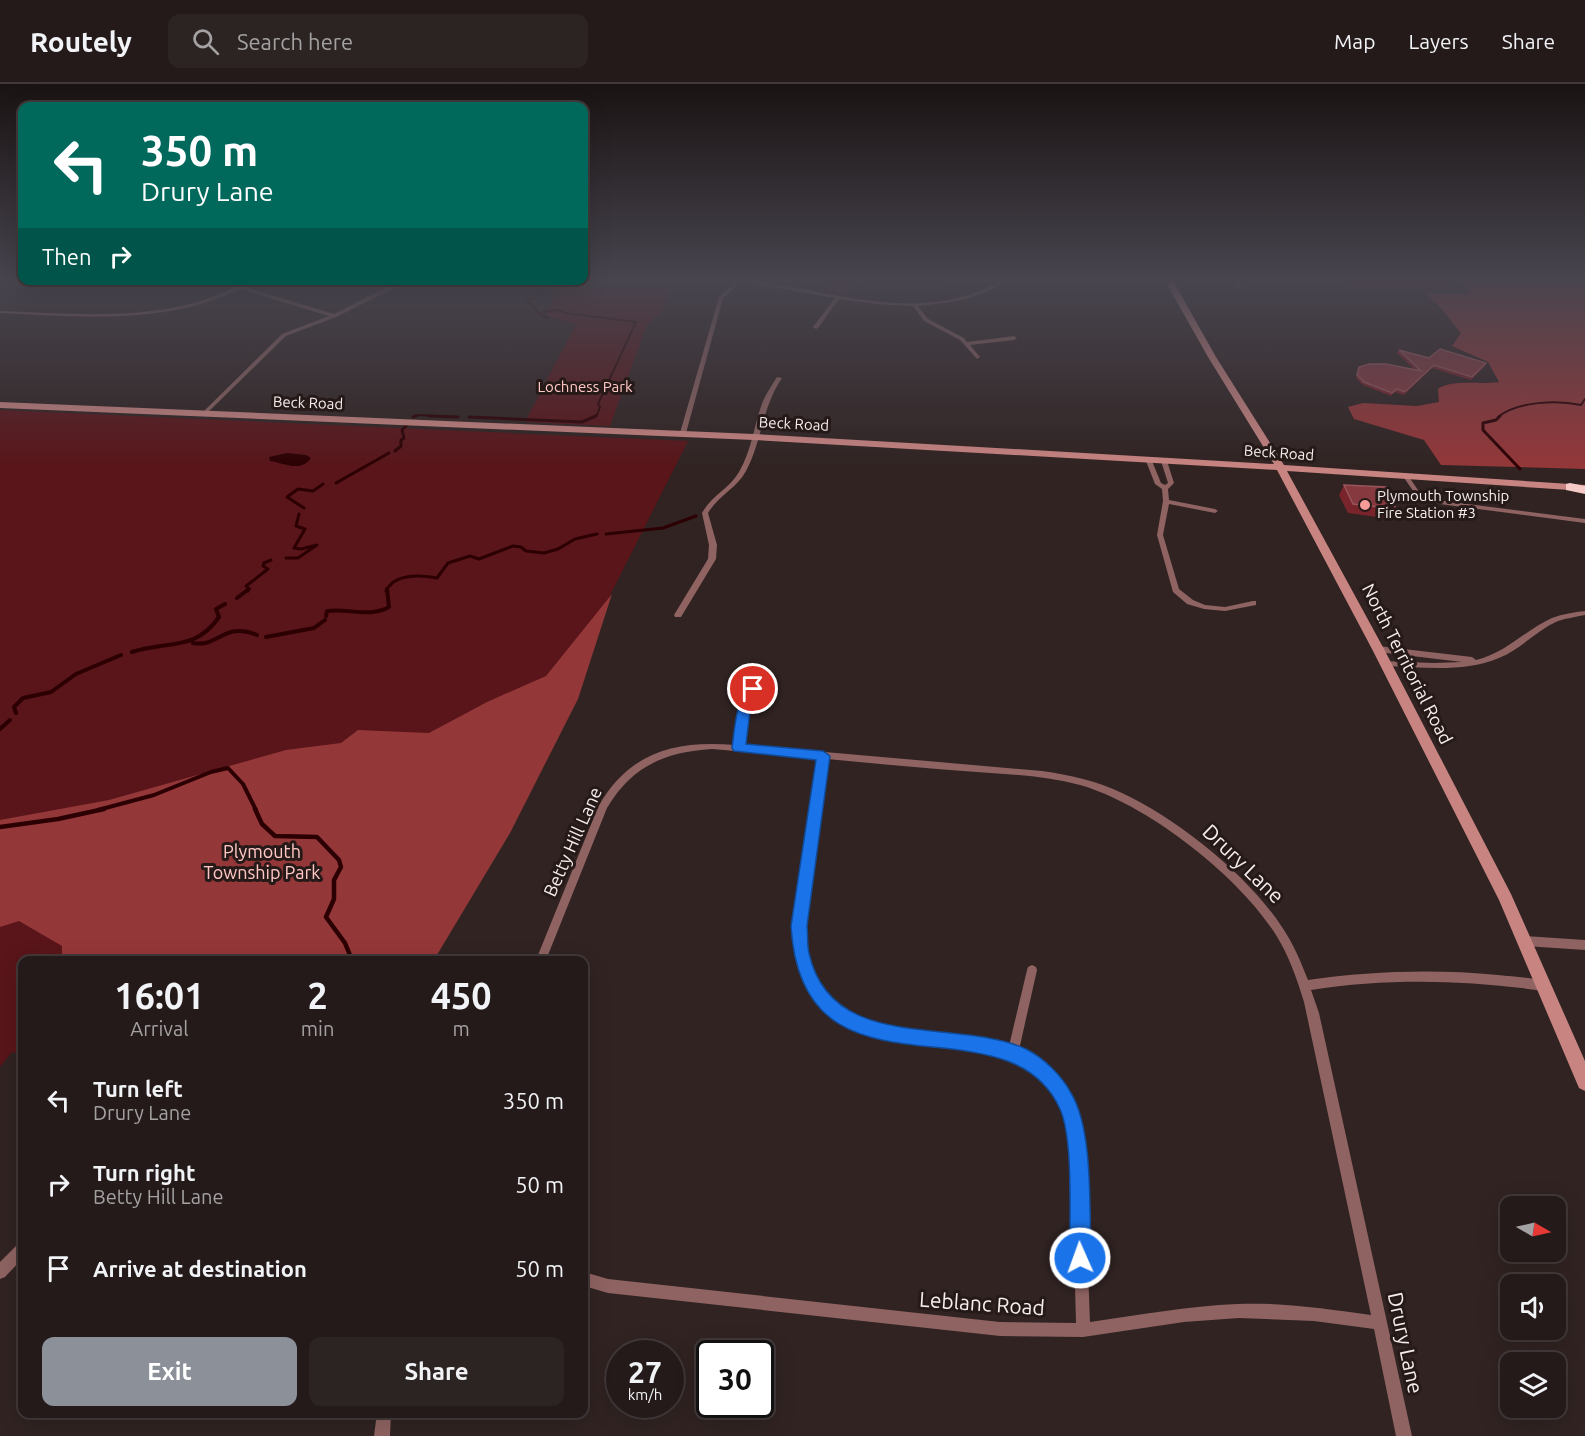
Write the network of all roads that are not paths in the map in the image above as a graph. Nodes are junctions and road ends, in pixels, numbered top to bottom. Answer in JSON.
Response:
{"nodes":[{"id":1,"x":277,"y":342,"type":"edge"},
{"id":2,"x":708,"y":342,"type":"edge"},
{"id":3,"x":964,"y":342,"type":"edge"},
{"id":4,"x":981,"y":342,"type":"edge"},
{"id":5,"x":1203,"y":342,"type":"edge"},
{"id":6,"x":966,"y":344,"type":"junction"},
{"id":7,"x":976,"y":357,"type":"dead end"},
{"id":8,"x":779,"y":378,"type":"dead end"},
{"id":9,"x":0,"y":405,"type":"edge"},
{"id":10,"x":204,"y":414,"type":"junction"},
{"id":11,"x":683,"y":433,"type":"junction"},
{"id":12,"x":754,"y":437,"type":"junction"},
{"id":13,"x":1149,"y":461,"type":"junction"},
{"id":14,"x":1164,"y":461,"type":"junction"},
{"id":15,"x":1281,"y":468,"type":"junction"},
{"id":16,"x":1406,"y":475,"type":"junction"},
{"id":17,"x":1570,"y":487,"type":"joint"},
{"id":18,"x":1165,"y":488,"type":"junction"},
{"id":19,"x":1585,"y":489,"type":"edge"},
{"id":20,"x":1166,"y":501,"type":"junction"},
{"id":21,"x":1215,"y":511,"type":"dead end"},
{"id":22,"x":1585,"y":521,"type":"edge"},
{"id":23,"x":1252,"y":603,"type":"dead end"},
{"id":24,"x":1585,"y":613,"type":"edge"},
{"id":25,"x":678,"y":615,"type":"dead end"},
{"id":26,"x":1382,"y":656,"type":"junction"},
{"id":27,"x":1483,"y":661,"type":"junction"},
{"id":28,"x":753,"y":689,"type":"dead end"},
{"id":29,"x":739,"y":748,"type":"junction"},
{"id":30,"x":823,"y":756,"type":"junction"},
{"id":31,"x":1525,"y":941,"type":"junction"},
{"id":32,"x":1585,"y":945,"type":"edge"},
{"id":33,"x":543,"y":956,"type":"edge"},
{"id":34,"x":1032,"y":970,"type":"dead end"},
{"id":35,"x":1305,"y":986,"type":"junction"},
{"id":36,"x":1544,"y":986,"type":"junction"},
{"id":37,"x":1013,"y":1052,"type":"junction"},
{"id":38,"x":1585,"y":1082,"type":"edge"},
{"id":39,"x":18,"y":1254,"type":"edge"},
{"id":40,"x":0,"y":1272,"type":"edge"},
{"id":41,"x":588,"y":1280,"type":"edge"},
{"id":42,"x":1379,"y":1323,"type":"junction"},
{"id":43,"x":1083,"y":1330,"type":"junction"},
{"id":44,"x":384,"y":1418,"type":"edge"},
{"id":45,"x":382,"y":1436,"type":"edge"},
{"id":46,"x":1404,"y":1436,"type":"edge"}],
"edges":[{"from":1,"to":10,"type":"street"},
{"from":2,"to":11,"type":"street"},
{"from":3,"to":6,"type":"street"},
{"from":4,"to":6,"type":"street"},
{"from":5,"to":15,"type":"main road","name":"North Territorial Road"},
{"from":6,"to":7,"type":"street"},
{"from":8,"to":12,"type":"street"},
{"from":9,"to":10,"type":"main road","name":"Beck Road"},
{"from":10,"to":11,"type":"main road","name":"Beck Road"},
{"from":11,"to":12,"type":"main road","name":"Beck Road"},
{"from":12,"to":13,"type":"main road","name":"Beck Road"},
{"from":12,"to":25,"type":"street"},
{"from":13,"to":14,"type":"main road","name":"Beck Road"},
{"from":13,"to":18,"type":"street"},
{"from":14,"to":15,"type":"main road","name":"Beck Road"},
{"from":14,"to":18,"type":"street"},
{"from":15,"to":16,"type":"main road","name":"Beck Road"},
{"from":15,"to":26,"type":"main road","name":"North Territorial Road"},
{"from":16,"to":17,"type":"main road","name":"Beck Road"},
{"from":16,"to":22,"type":"street"},
{"from":17,"to":19,"type":"highway"},
{"from":18,"to":20,"type":"street"},
{"from":20,"to":21,"type":"street"},
{"from":20,"to":23,"type":"street"},
{"from":24,"to":27,"type":"street"},
{"from":26,"to":27,"type":"street"},
{"from":26,"to":27,"type":"street"},
{"from":26,"to":31,"type":"main road","name":"North Territorial Road"},
{"from":28,"to":29,"type":"street"},
{"from":29,"to":30,"type":"street","name":"Drury Lane"},
{"from":29,"to":33,"type":"street","name":"Betty Hill Lane"},
{"from":30,"to":35,"type":"street","name":"Drury Lane"},
{"from":30,"to":37,"type":"street"},
{"from":31,"to":32,"type":"street"},
{"from":31,"to":36,"type":"main road","name":"North Territorial Road"},
{"from":34,"to":37,"type":"street"},
{"from":35,"to":36,"type":"street"},
{"from":35,"to":42,"type":"street","name":"Drury Lane"},
{"from":36,"to":38,"type":"main road","name":"North Territorial Road"},
{"from":37,"to":43,"type":"street"},
{"from":39,"to":40,"type":"street"},
{"from":41,"to":43,"type":"street","name":"Leblanc Road"},
{"from":42,"to":43,"type":"street","name":"Leblanc Road"},
{"from":42,"to":46,"type":"street","name":"Drury Lane"},
{"from":44,"to":45,"type":"street"}]}
